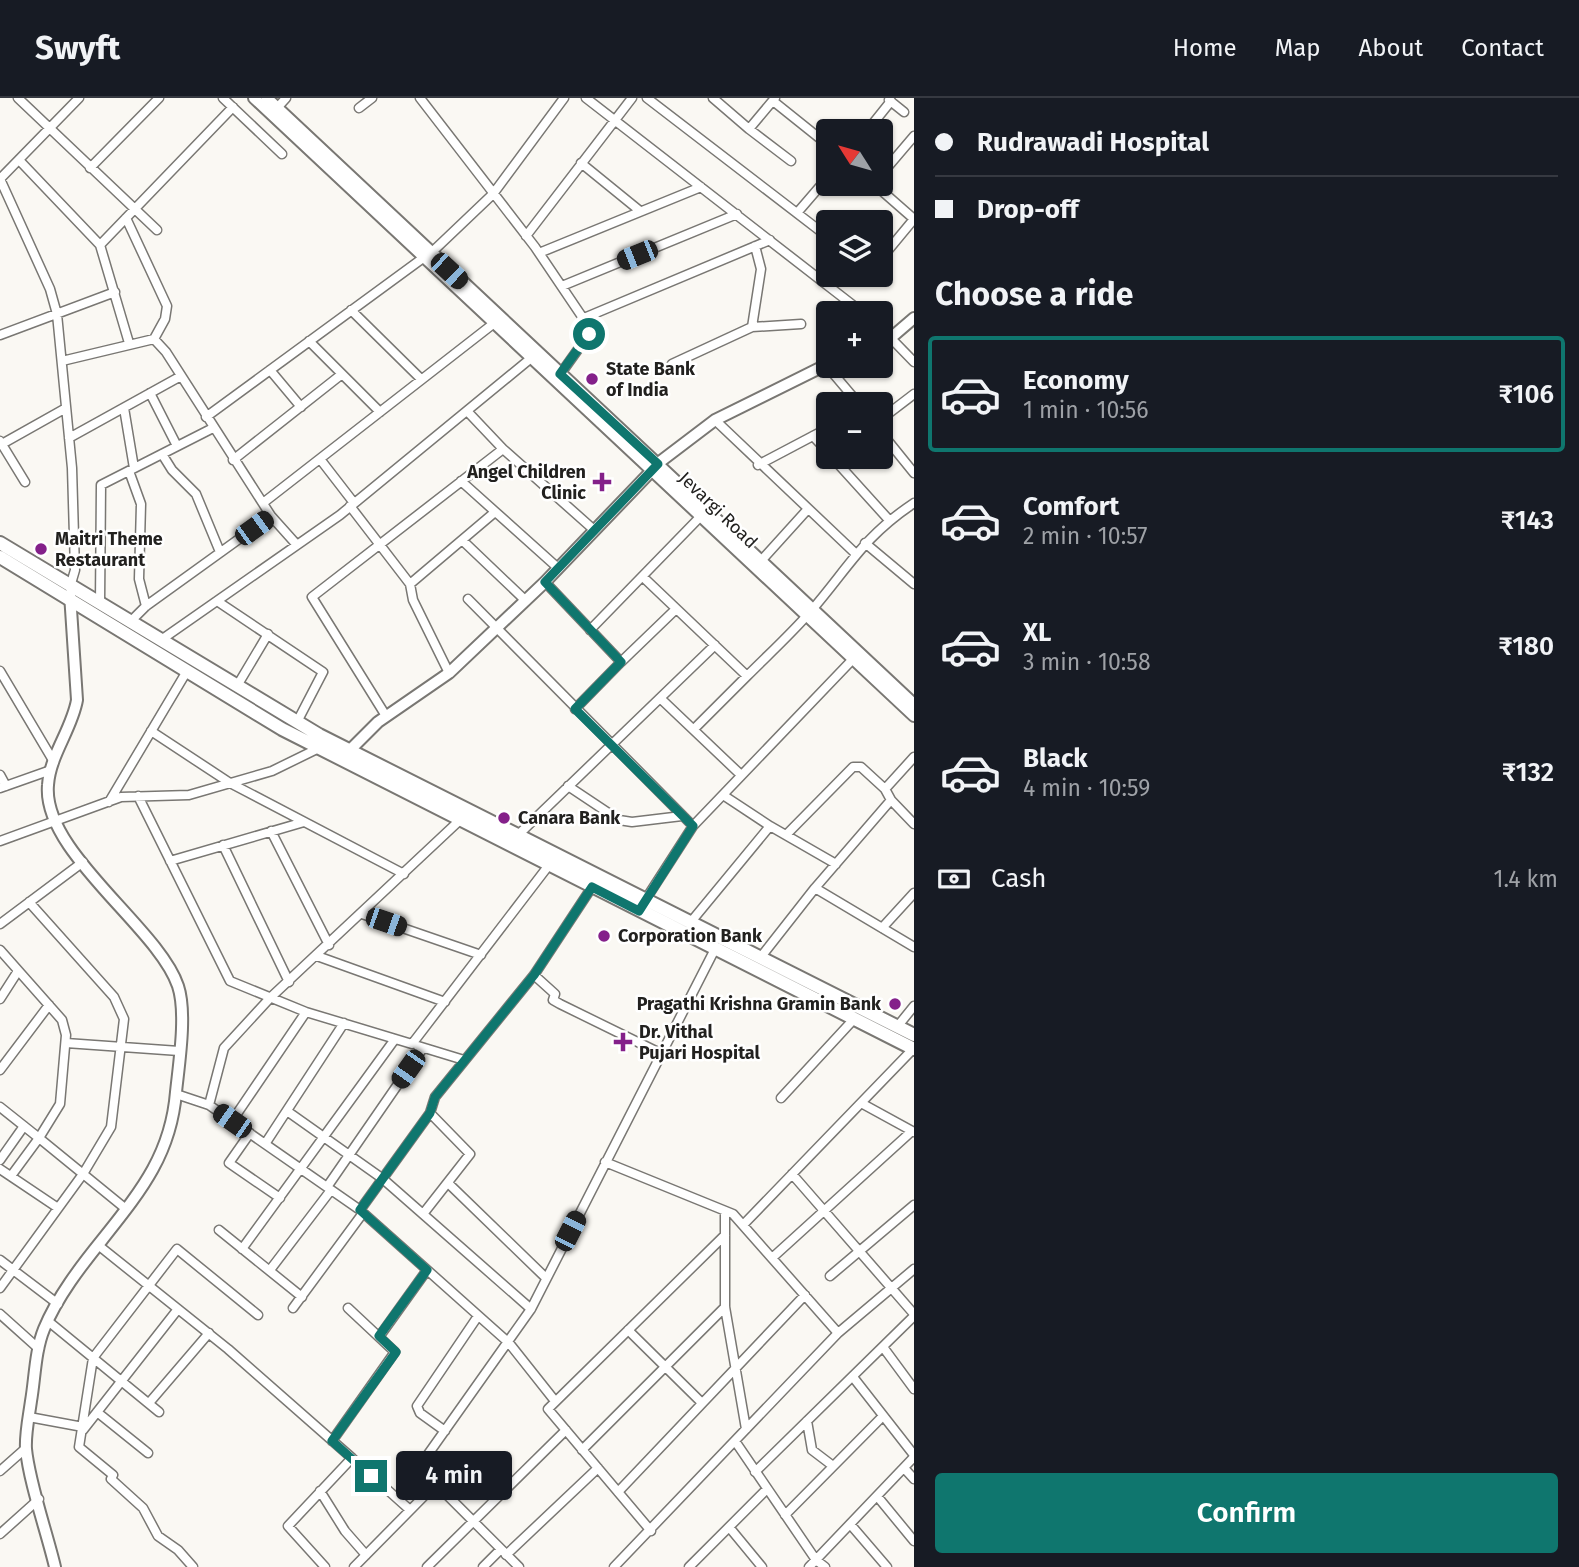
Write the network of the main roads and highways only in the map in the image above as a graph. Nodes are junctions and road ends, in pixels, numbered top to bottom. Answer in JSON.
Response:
{"nodes":[{"id":1,"x":0,"y":543,"type":"edge"},
{"id":2,"x":0,"y":557,"type":"edge"},
{"id":3,"x":345,"y":755,"type":"junction"},
{"id":4,"x":642,"y":906,"type":"junction"},
{"id":5,"x":914,"y":1044,"type":"edge"}],
"edges":[{"from":1,"to":3,"type":"main road"},
{"from":2,"to":3,"type":"main road"},
{"from":3,"to":4,"type":"main road"},
{"from":3,"to":4,"type":"main road"},
{"from":4,"to":5,"type":"main road"},
{"from":4,"to":5,"type":"main road"}]}
